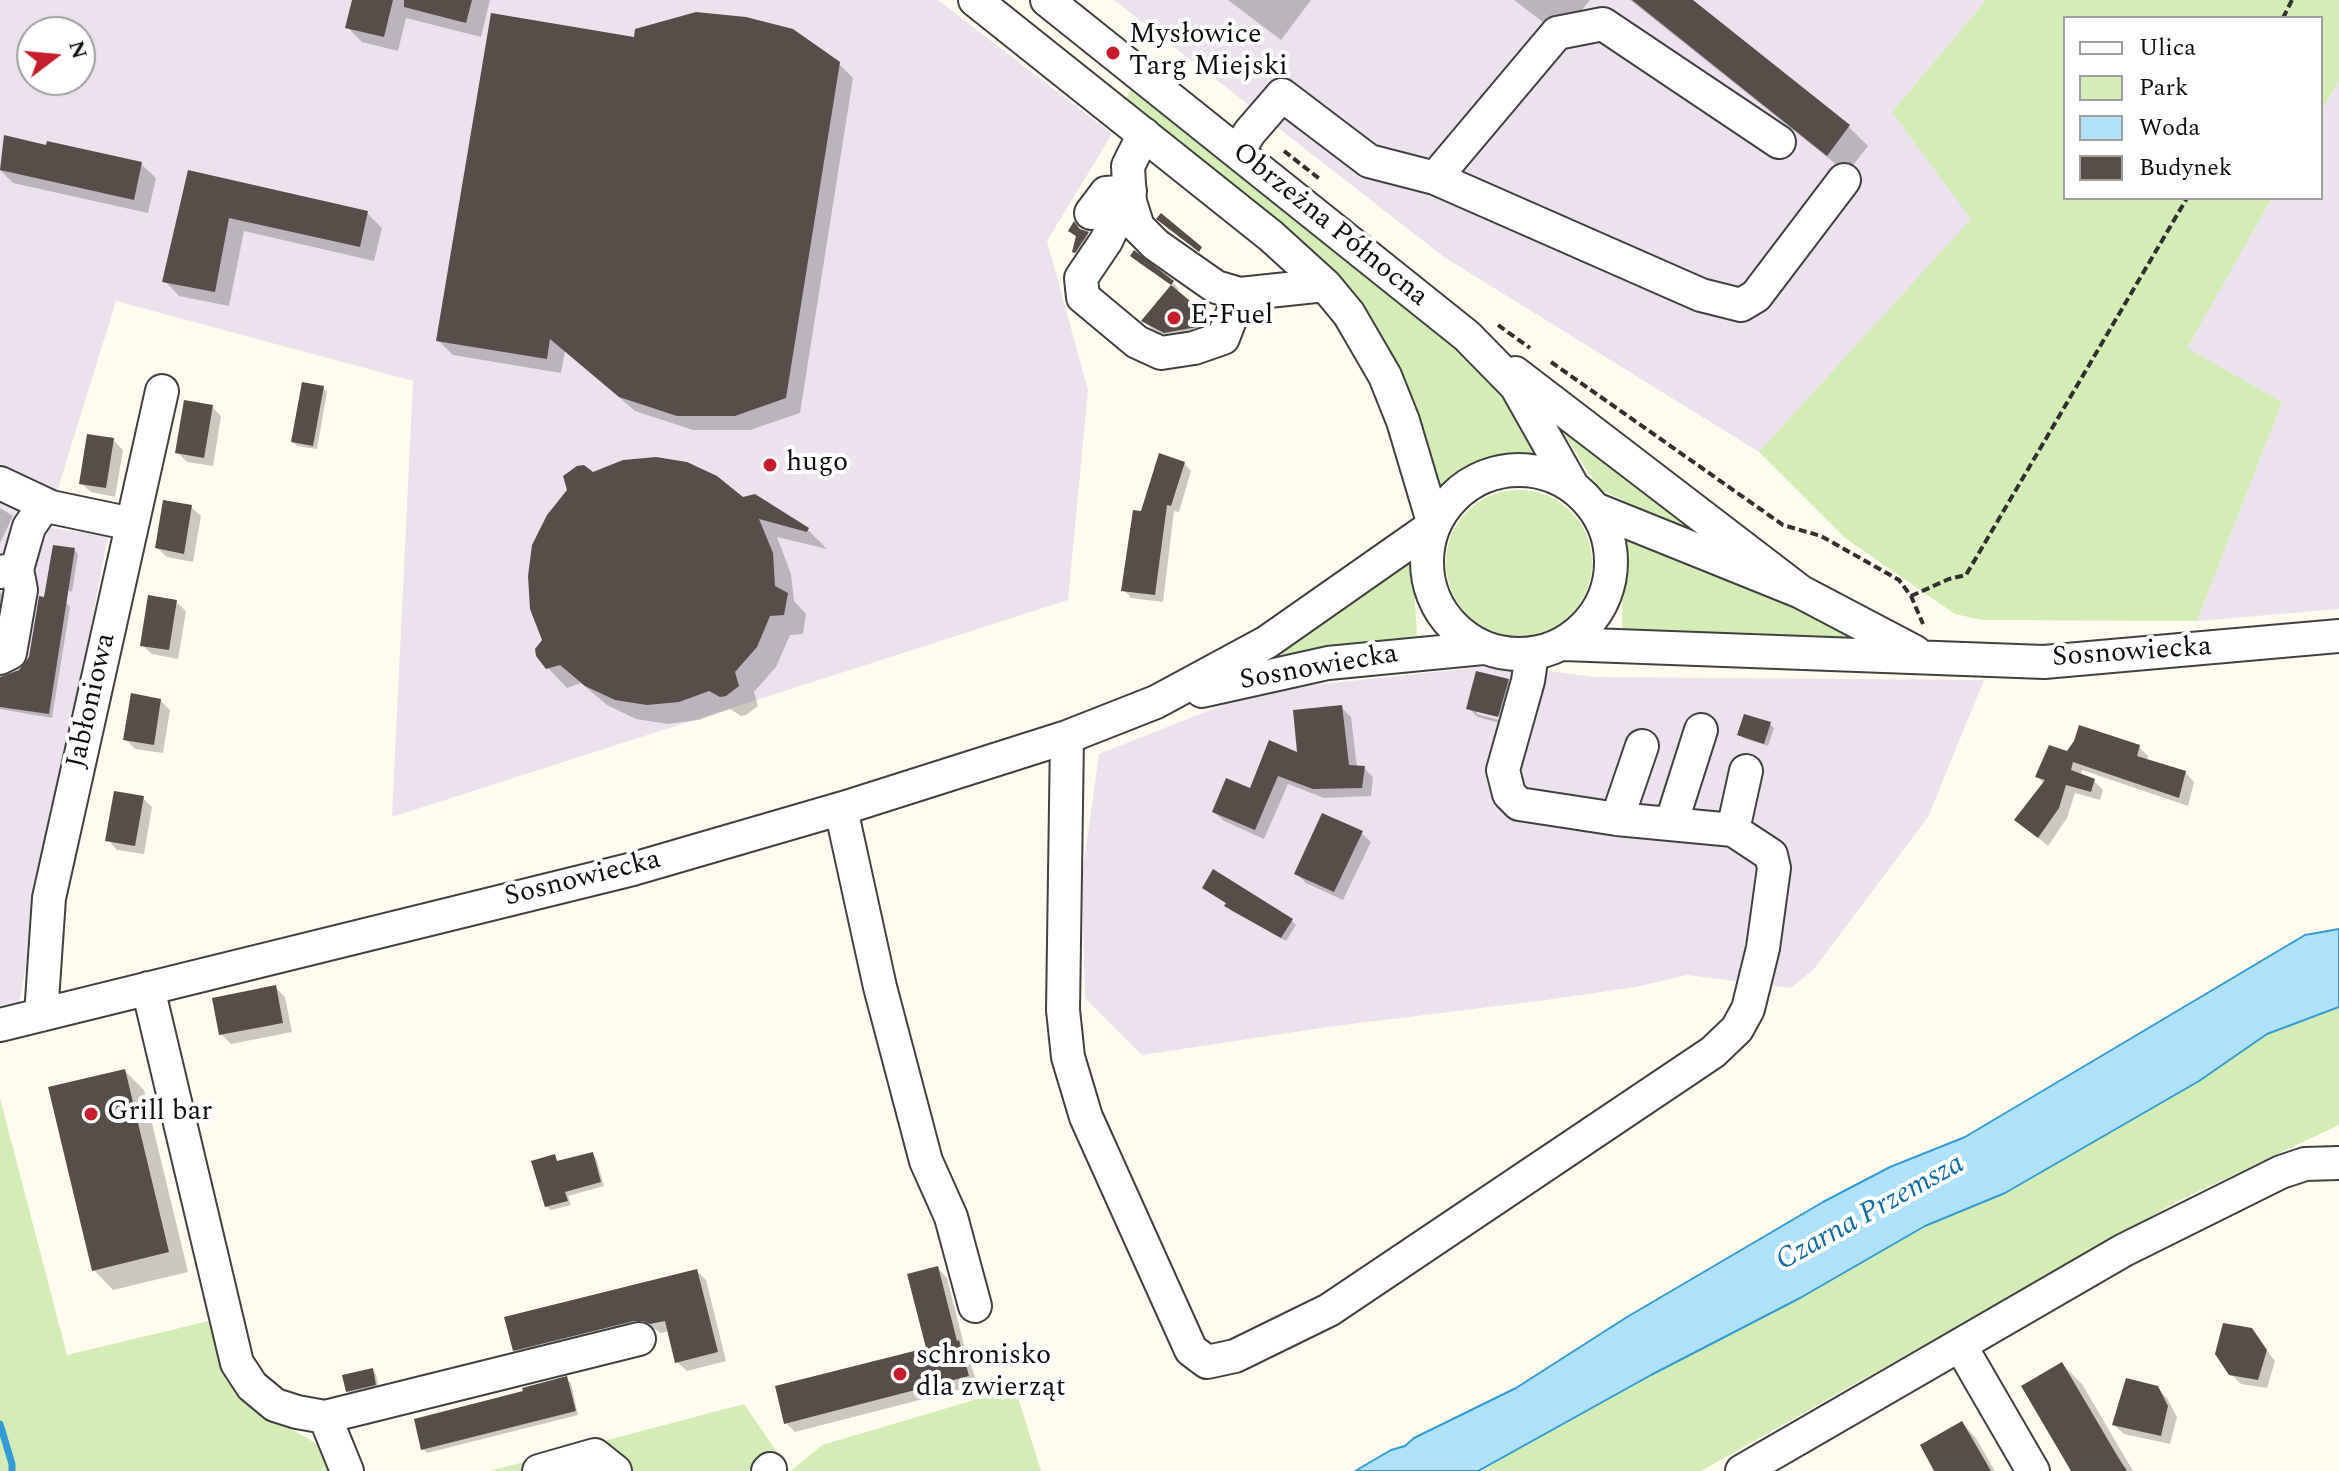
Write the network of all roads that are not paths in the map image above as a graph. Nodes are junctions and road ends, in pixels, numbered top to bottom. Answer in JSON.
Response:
{"nodes":[{"id":1,"x":975,"y":0,"type":"edge"},
{"id":2,"x":1047,"y":0,"type":"edge"},
{"id":3,"x":1144,"y":134,"type":"junction"},
{"id":4,"x":1244,"y":142,"type":"junction"},
{"id":5,"x":1779,"y":142,"type":"dead end"},
{"id":6,"x":1435,"y":178,"type":"junction"},
{"id":7,"x":1844,"y":180,"type":"dead end"},
{"id":8,"x":1130,"y":191,"type":"junction"},
{"id":9,"x":1091,"y":213,"type":"dead end"},
{"id":10,"x":1325,"y":285,"type":"junction"},
{"id":11,"x":1240,"y":294,"type":"junction"},
{"id":12,"x":1479,"y":328,"type":"junction"},
{"id":13,"x":162,"y":391,"type":"dead end"},
{"id":14,"x":0,"y":483,"type":"edge"},
{"id":15,"x":1584,"y":498,"type":"junction"},
{"id":16,"x":45,"y":504,"type":"junction"},
{"id":17,"x":132,"y":524,"type":"junction"},
{"id":18,"x":1434,"y":525,"type":"junction"},
{"id":19,"x":9,"y":570,"type":"edge"},
{"id":20,"x":1801,"y":592,"type":"junction"},
{"id":21,"x":2339,"y":636,"type":"edge"},
{"id":22,"x":1924,"y":643,"type":"junction"},
{"id":23,"x":1564,"y":644,"type":"junction"},
{"id":24,"x":1483,"y":648,"type":"junction"},
{"id":25,"x":1532,"y":654,"type":"junction"},
{"id":26,"x":0,"y":658,"type":"edge"},
{"id":27,"x":1156,"y":702,"type":"junction"},
{"id":28,"x":1701,"y":730,"type":"dead end"},
{"id":29,"x":1067,"y":737,"type":"junction"},
{"id":30,"x":1642,"y":746,"type":"dead end"},
{"id":31,"x":1746,"y":771,"type":"dead end"},
{"id":32,"x":841,"y":809,"type":"junction"},
{"id":33,"x":1617,"y":819,"type":"junction"},
{"id":34,"x":1671,"y":824,"type":"junction"},
{"id":35,"x":1733,"y":830,"type":"junction"},
{"id":36,"x":148,"y":988,"type":"junction"},
{"id":37,"x":41,"y":1015,"type":"junction"},
{"id":38,"x":0,"y":1025,"type":"edge"},
{"id":39,"x":2339,"y":1163,"type":"edge"},
{"id":40,"x":975,"y":1306,"type":"dead end"},
{"id":41,"x":639,"y":1339,"type":"dead end"},
{"id":42,"x":1960,"y":1345,"type":"junction"},
{"id":43,"x":325,"y":1417,"type":"junction"},
{"id":44,"x":347,"y":1471,"type":"edge"},
{"id":45,"x":539,"y":1471,"type":"edge"},
{"id":46,"x":615,"y":1471,"type":"edge"},
{"id":47,"x":1742,"y":1471,"type":"edge"},
{"id":48,"x":2033,"y":1471,"type":"edge"}],
"edges":[{"from":1,"to":3,"type":"street","name":"Obrzeżna Północna"},
{"from":2,"to":4,"type":"street","name":"Obrzeżna Północna"},
{"from":3,"to":8,"type":"street"},
{"from":3,"to":10,"type":"street","name":"Obrzeżna Północna"},
{"from":4,"to":6,"type":"street"},
{"from":4,"to":12,"type":"street","name":"Obrzeżna Północna"},
{"from":5,"to":6,"type":"street"},
{"from":6,"to":7,"type":"street"},
{"from":8,"to":9,"type":"street"},
{"from":8,"to":11,"type":"street"},
{"from":8,"to":11,"type":"street"},
{"from":10,"to":11,"type":"street"},
{"from":10,"to":18,"type":"street","name":"Obrzeżna Północna"},
{"from":12,"to":15,"type":"street","name":"Obrzeżna Północna"},
{"from":12,"to":20,"type":"street"},
{"from":13,"to":17,"type":"street","name":"Jabłoniowa"},
{"from":14,"to":16,"type":"street"},
{"from":15,"to":18,"type":"street","name":"Sosnowiecka"},
{"from":15,"to":20,"type":"street","name":"Sosnowiecka"},
{"from":15,"to":23,"type":"street","name":"Sosnowiecka"},
{"from":16,"to":17,"type":"street"},
{"from":16,"to":19,"type":"street"},
{"from":17,"to":37,"type":"street","name":"Jabłoniowa"},
{"from":18,"to":24,"type":"street","name":"Sosnowiecka"},
{"from":18,"to":27,"type":"street","name":"Sosnowiecka"},
{"from":19,"to":26,"type":"street"},
{"from":20,"to":22,"type":"street","name":"Sosnowiecka"},
{"from":21,"to":22,"type":"street","name":"Sosnowiecka"},
{"from":22,"to":23,"type":"street","name":"Sosnowiecka"},
{"from":23,"to":25,"type":"street","name":"Sosnowiecka"},
{"from":24,"to":25,"type":"street","name":"Sosnowiecka"},
{"from":24,"to":27,"type":"street","name":"Sosnowiecka"},
{"from":25,"to":33,"type":"street"},
{"from":27,"to":29,"type":"street","name":"Sosnowiecka"},
{"from":28,"to":34,"type":"street"},
{"from":29,"to":32,"type":"street","name":"Sosnowiecka"},
{"from":29,"to":35,"type":"street"},
{"from":30,"to":33,"type":"street"},
{"from":31,"to":35,"type":"street"},
{"from":32,"to":36,"type":"street","name":"Sosnowiecka"},
{"from":32,"to":40,"type":"street"},
{"from":33,"to":34,"type":"street"},
{"from":34,"to":35,"type":"street"},
{"from":36,"to":37,"type":"street","name":"Sosnowiecka"},
{"from":36,"to":43,"type":"street"},
{"from":37,"to":38,"type":"street","name":"Sosnowiecka"},
{"from":39,"to":42,"type":"street"},
{"from":41,"to":43,"type":"street"},
{"from":42,"to":47,"type":"street"},
{"from":42,"to":48,"type":"street"},
{"from":43,"to":44,"type":"street"},
{"from":45,"to":46,"type":"street"}]}
